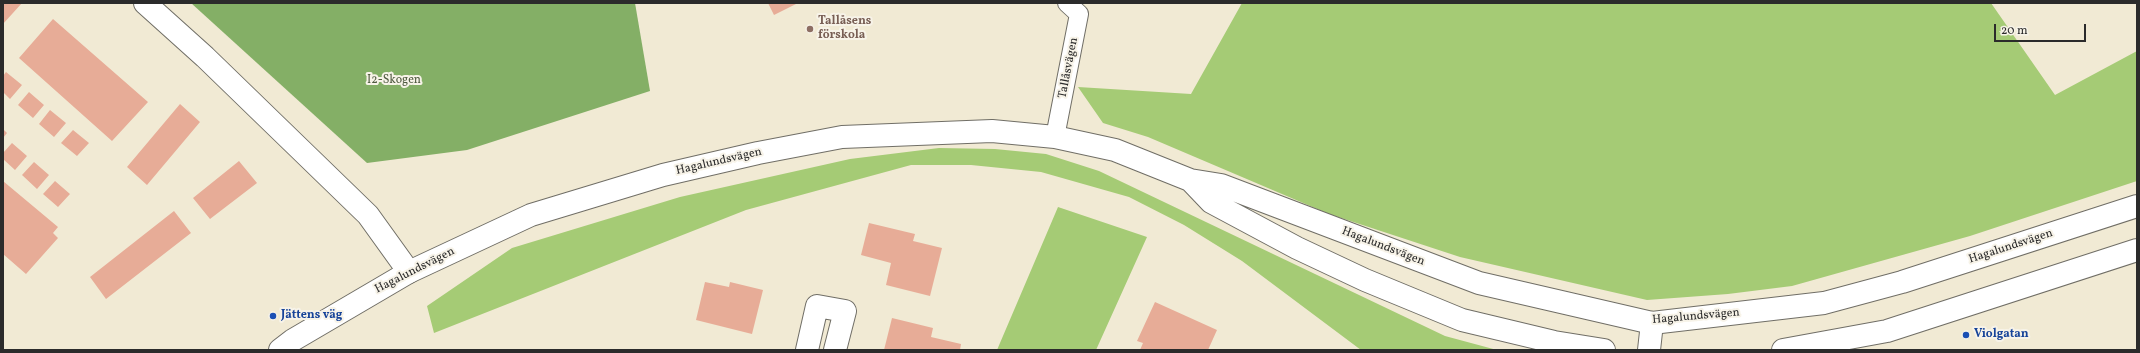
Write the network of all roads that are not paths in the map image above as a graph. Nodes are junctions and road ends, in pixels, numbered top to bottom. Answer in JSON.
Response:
{"nodes":[{"id":1,"x":145,"y":3,"type":"edge"},
{"id":2,"x":1078,"y":7,"type":"edge"},
{"id":3,"x":1055,"y":137,"type":"junction"},
{"id":4,"x":1190,"y":180,"type":"junction"},
{"id":5,"x":2137,"y":206,"type":"edge"},
{"id":6,"x":2137,"y":250,"type":"edge"},
{"id":7,"x":409,"y":272,"type":"junction"},
{"id":8,"x":1652,"y":323,"type":"junction"},
{"id":9,"x":280,"y":350,"type":"edge"},
{"id":10,"x":807,"y":350,"type":"edge"},
{"id":11,"x":835,"y":350,"type":"edge"},
{"id":12,"x":1604,"y":350,"type":"edge"},
{"id":13,"x":1649,"y":350,"type":"edge"},
{"id":14,"x":1783,"y":350,"type":"edge"}],
"edges":[{"from":1,"to":7,"type":"street"},
{"from":2,"to":3,"type":"lane","name":"Tallåsvägen"},
{"from":3,"to":4,"type":"street","name":"Hagalundsvägen"},
{"from":3,"to":7,"type":"street","name":"Hagalundsvägen"},
{"from":4,"to":8,"type":"street","name":"Hagalundsvägen"},
{"from":4,"to":12,"type":"street","name":"Hagalundsvägen"},
{"from":5,"to":8,"type":"street","name":"Hagalundsvägen"},
{"from":6,"to":14,"type":"street"},
{"from":7,"to":9,"type":"street","name":"Hagalundsvägen"},
{"from":8,"to":13,"type":"street"},
{"from":10,"to":11,"type":"street"}]}
